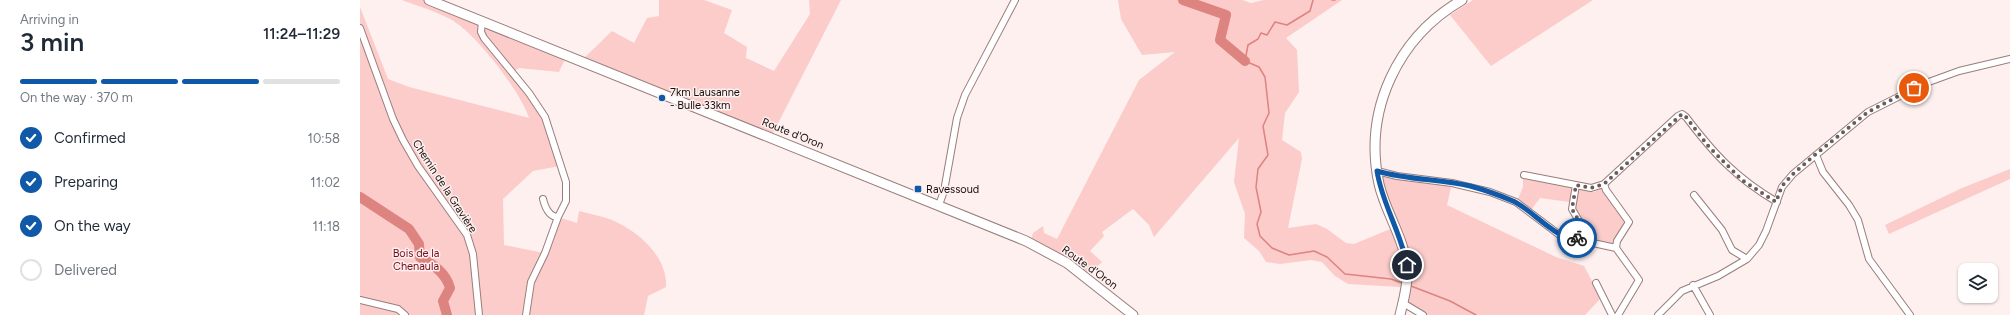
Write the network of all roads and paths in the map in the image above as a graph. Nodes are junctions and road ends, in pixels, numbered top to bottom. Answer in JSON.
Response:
{"nodes":[{"id":1,"x":429,"y":0,"type":"edge"},
{"id":2,"x":1015,"y":0,"type":"edge"},
{"id":3,"x":1462,"y":0,"type":"edge"},
{"id":4,"x":482,"y":21,"type":"junction"},
{"id":5,"x":360,"y":28,"type":"edge"},
{"id":6,"x":2010,"y":59,"type":"edge"},
{"id":7,"x":1816,"y":154,"type":"junction"},
{"id":8,"x":1377,"y":171,"type":"junction"},
{"id":9,"x":1524,"y":175,"type":"dead end"},
{"id":10,"x":1604,"y":184,"type":"junction"},
{"id":11,"x":1576,"y":185,"type":"junction"},
{"id":12,"x":1694,"y":194,"type":"dead end"},
{"id":13,"x":543,"y":199,"type":"dead end"},
{"id":14,"x":1776,"y":202,"type":"junction"},
{"id":15,"x":939,"y":205,"type":"junction"},
{"id":16,"x":558,"y":217,"type":"junction"},
{"id":17,"x":1577,"y":239,"type":"junction"},
{"id":18,"x":1616,"y":248,"type":"junction"},
{"id":19,"x":1747,"y":259,"type":"junction"},
{"id":20,"x":1596,"y":283,"type":"dead end"},
{"id":21,"x":1693,"y":285,"type":"junction"},
{"id":22,"x":360,"y":300,"type":"edge"},
{"id":23,"x":1403,"y":303,"type":"junction"},
{"id":24,"x":405,"y":315,"type":"edge"},
{"id":25,"x":479,"y":315,"type":"edge"},
{"id":26,"x":526,"y":315,"type":"edge"},
{"id":27,"x":1133,"y":315,"type":"edge"},
{"id":28,"x":1400,"y":315,"type":"edge"},
{"id":29,"x":1423,"y":315,"type":"edge"},
{"id":30,"x":1612,"y":315,"type":"edge"},
{"id":31,"x":1618,"y":315,"type":"edge"},
{"id":32,"x":1658,"y":315,"type":"edge"},
{"id":33,"x":1710,"y":315,"type":"edge"},
{"id":34,"x":1910,"y":315,"type":"edge"}],
"edges":[{"from":1,"to":4,"type":"main road","name":"Route d'Oron"},
{"from":2,"to":15,"type":"street"},
{"from":3,"to":8,"type":"main road"},
{"from":4,"to":15,"type":"main road","name":"Route d'Oron"},
{"from":4,"to":16,"type":"street"},
{"from":5,"to":25,"type":"street","name":"Chemin de la Gravière"},
{"from":6,"to":7,"type":"street"},
{"from":7,"to":14,"type":"street"},
{"from":7,"to":34,"type":"street"},
{"from":8,"to":17,"type":"street"},
{"from":8,"to":23,"type":"main road"},
{"from":9,"to":11,"type":"street"},
{"from":10,"to":11,"type":"street"},
{"from":10,"to":14,"type":"street"},
{"from":10,"to":18,"type":"street"},
{"from":11,"to":17,"type":"street"},
{"from":12,"to":19,"type":"street"},
{"from":13,"to":16,"type":"street"},
{"from":14,"to":19,"type":"street"},
{"from":15,"to":27,"type":"main road","name":"Route d'Oron"},
{"from":16,"to":26,"type":"street"},
{"from":17,"to":18,"type":"street"},
{"from":18,"to":31,"type":"street"},
{"from":19,"to":21,"type":"street"},
{"from":20,"to":30,"type":"street"},
{"from":21,"to":32,"type":"street"},
{"from":21,"to":33,"type":"street"},
{"from":22,"to":24,"type":"street"},
{"from":23,"to":28,"type":"main road"},
{"from":23,"to":29,"type":"street"}]}
